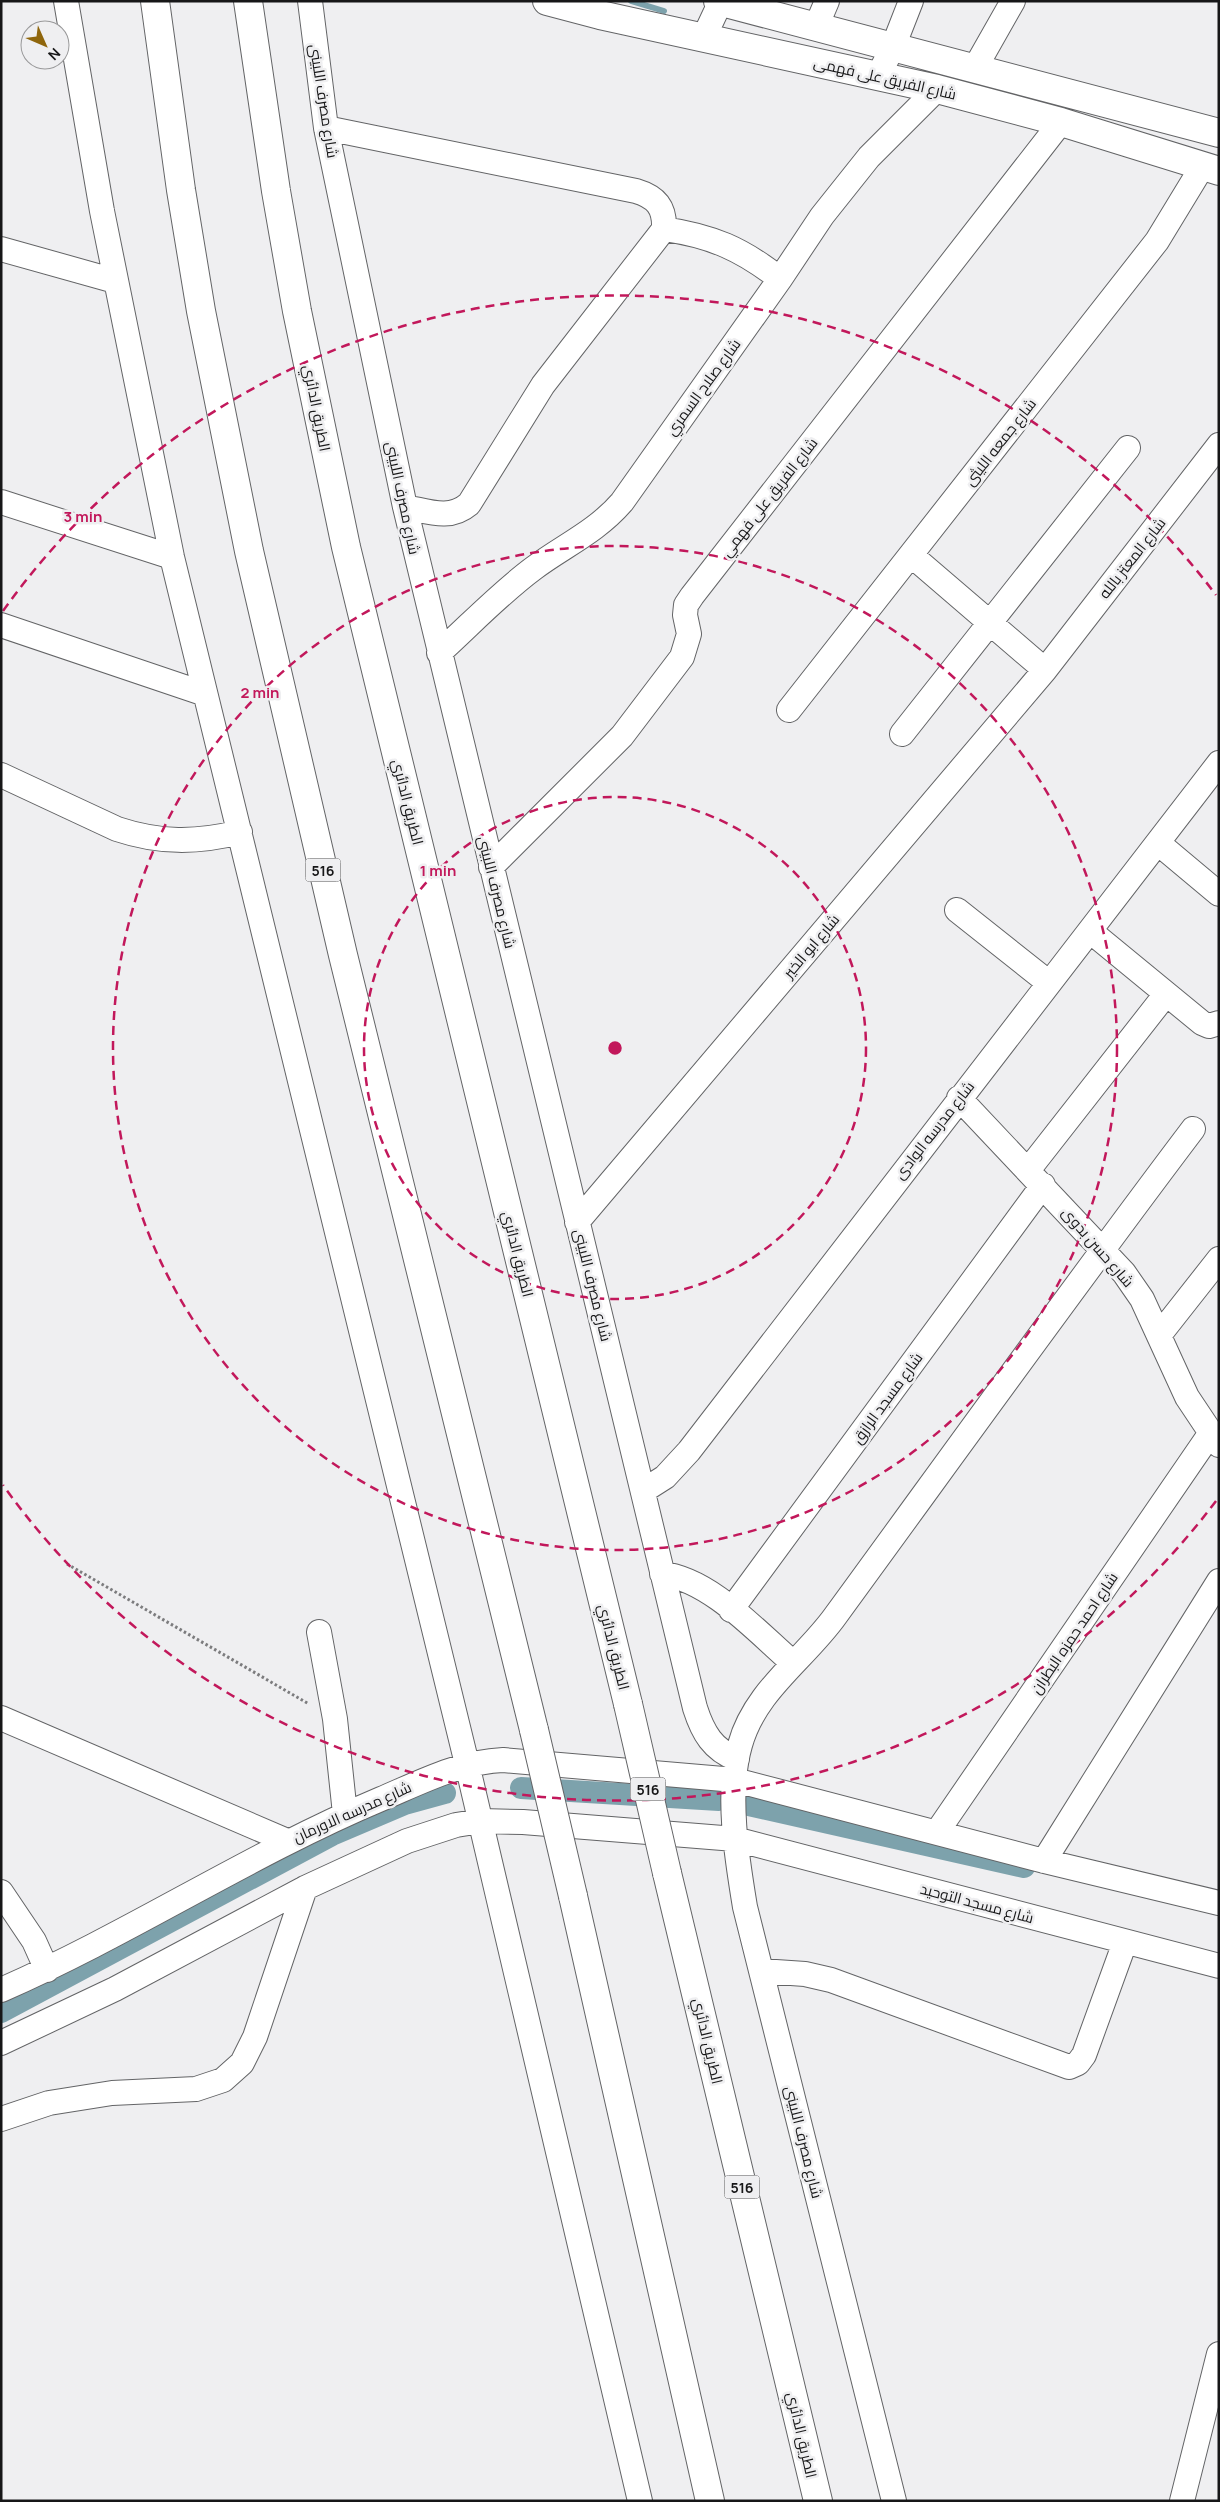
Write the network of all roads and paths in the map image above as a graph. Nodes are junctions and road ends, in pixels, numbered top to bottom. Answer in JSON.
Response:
{"nodes":[{"id":1,"x":66,"y":1,"type":"edge"},
{"id":2,"x":155,"y":1,"type":"edge"},
{"id":3,"x":248,"y":1,"type":"edge"},
{"id":4,"x":310,"y":1,"type":"edge"},
{"id":5,"x":548,"y":1,"type":"edge"},
{"id":6,"x":720,"y":1,"type":"edge"},
{"id":7,"x":827,"y":1,"type":"edge"},
{"id":8,"x":911,"y":1,"type":"edge"},
{"id":9,"x":1013,"y":1,"type":"edge"},
{"id":10,"x":602,"y":7,"type":"edge"},
{"id":11,"x":816,"y":27,"type":"junction"},
{"id":12,"x":704,"y":37,"type":"junction"},
{"id":13,"x":893,"y":47,"type":"junction"},
{"id":14,"x":975,"y":68,"type":"junction"},
{"id":15,"x":878,"y":76,"type":"junction"},
{"id":16,"x":937,"y":89,"type":"junction"},
{"id":17,"x":1060,"y":122,"type":"junction"},
{"id":18,"x":326,"y":128,"type":"junction"},
{"id":19,"x":1219,"y":133,"type":"edge"},
{"id":20,"x":1210,"y":169,"type":"edge"},
{"id":21,"x":664,"y":229,"type":"junction"},
{"id":22,"x":1,"y":249,"type":"edge"},
{"id":23,"x":780,"y":279,"type":"junction"},
{"id":24,"x":115,"y":281,"type":"junction"},
{"id":25,"x":1219,"y":445,"type":"edge"},
{"id":26,"x":1128,"y":448,"type":"dead end"},
{"id":27,"x":1,"y":502,"type":"edge"},
{"id":28,"x":404,"y":507,"type":"junction"},
{"id":29,"x":911,"y":555,"type":"junction"},
{"id":30,"x":172,"y":557,"type":"junction"},
{"id":31,"x":990,"y":623,"type":"junction"},
{"id":32,"x":1,"y":625,"type":"edge"},
{"id":33,"x":439,"y":653,"type":"junction"},
{"id":34,"x":1045,"y":670,"type":"junction"},
{"id":35,"x":205,"y":694,"type":"junction"},
{"id":36,"x":789,"y":710,"type":"dead end"},
{"id":37,"x":902,"y":734,"type":"dead end"},
{"id":38,"x":1219,"y":763,"type":"edge"},
{"id":39,"x":1,"y":775,"type":"edge"},
{"id":40,"x":240,"y":832,"type":"junction"},
{"id":41,"x":1158,"y":844,"type":"junction"},
{"id":42,"x":491,"y":867,"type":"junction"},
{"id":43,"x":1219,"y":894,"type":"edge"},
{"id":44,"x":957,"y":910,"type":"dead end"},
{"id":45,"x":1090,"y":930,"type":"junction"},
{"id":46,"x":1049,"y":983,"type":"junction"},
{"id":47,"x":1166,"y":994,"type":"junction"},
{"id":48,"x":1219,"y":1023,"type":"edge"},
{"id":49,"x":959,"y":1098,"type":"junction"},
{"id":50,"x":1193,"y":1129,"type":"dead end"},
{"id":51,"x":1036,"y":1177,"type":"junction"},
{"id":52,"x":577,"y":1222,"type":"junction"},
{"id":53,"x":1102,"y":1249,"type":"junction"},
{"id":54,"x":1219,"y":1259,"type":"edge"},
{"id":55,"x":1160,"y":1334,"type":"junction"},
{"id":56,"x":1216,"y":1441,"type":"edge"},
{"id":57,"x":643,"y":1491,"type":"junction"},
{"id":58,"x":67,"y":1564,"type":"dead end"},
{"id":59,"x":662,"y":1574,"type":"junction"},
{"id":60,"x":1219,"y":1581,"type":"edge"},
{"id":61,"x":731,"y":1610,"type":"junction"},
{"id":62,"x":319,"y":1632,"type":"dead end"},
{"id":63,"x":793,"y":1664,"type":"junction"},
{"id":64,"x":1,"y":1718,"type":"edge"},
{"id":65,"x":336,"y":1719,"type":"junction"},
{"id":66,"x":467,"y":1764,"type":"junction"},
{"id":67,"x":736,"y":1770,"type":"junction"},
{"id":68,"x":345,"y":1814,"type":"junction"},
{"id":69,"x":481,"y":1822,"type":"junction"},
{"id":70,"x":937,"y":1832,"type":"junction"},
{"id":71,"x":735,"y":1839,"type":"junction"},
{"id":72,"x":287,"y":1841,"type":"junction"},
{"id":73,"x":1044,"y":1861,"type":"junction"},
{"id":74,"x":305,"y":1888,"type":"junction"},
{"id":75,"x":1,"y":1892,"type":"edge"},
{"id":76,"x":1219,"y":1903,"type":"edge"},
{"id":77,"x":1126,"y":1942,"type":"junction"},
{"id":78,"x":1219,"y":1966,"type":"edge"},
{"id":79,"x":47,"y":1970,"type":"junction"},
{"id":80,"x":761,"y":1971,"type":"junction"},
{"id":81,"x":1,"y":1990,"type":"edge"},
{"id":82,"x":1,"y":2043,"type":"edge"},
{"id":83,"x":1,"y":2118,"type":"edge"},
{"id":84,"x":1219,"y":2354,"type":"edge"},
{"id":85,"x":640,"y":2501,"type":"edge"},
{"id":86,"x":710,"y":2501,"type":"edge"},
{"id":87,"x":818,"y":2501,"type":"edge"},
{"id":88,"x":894,"y":2501,"type":"edge"},
{"id":89,"x":1182,"y":2501,"type":"edge"}],
"edges":[{"from":1,"to":24,"type":"street"},
{"from":2,"to":86,"type":"main road","number":"516","bridge":true},
{"from":3,"to":87,"type":"main road","name":"الطريق الدائري","number":"516","bridge":true},
{"from":4,"to":18,"type":"street","name":"شارع مصرف اللبينى"},
{"from":5,"to":10,"type":"main road","name":"شارع الفريق على فهمى"},
{"from":6,"to":11,"type":"main road","name":"شارع الفريق على فهمى"},
{"from":6,"to":12,"type":"street"},
{"from":7,"to":11,"type":"street"},
{"from":8,"to":13,"type":"street"},
{"from":9,"to":14,"type":"street"},
{"from":10,"to":12,"type":"main road","name":"شارع الفريق على فهمى"},
{"from":11,"to":13,"type":"main road","name":"شارع الفريق على فهمى"},
{"from":12,"to":15,"type":"main road","name":"شارع الفريق على فهمى"},
{"from":13,"to":14,"type":"main road","name":"شارع الفريق على فهمى"},
{"from":13,"to":15,"type":"street"},
{"from":14,"to":19,"type":"main road","name":"شارع الفريق على فهمى"},
{"from":15,"to":16,"type":"main road","name":"شارع الفريق على فهمى"},
{"from":16,"to":17,"type":"main road","name":"شارع الفريق على فهمى"},
{"from":16,"to":23,"type":"street","name":"شارع صلاح السمري"},
{"from":17,"to":20,"type":"main road","name":"شارع الفريق على فهمى"},
{"from":17,"to":42,"type":"street","name":"شارع الفريق على فهمي"},
{"from":18,"to":21,"type":"street"},
{"from":18,"to":28,"type":"street","name":"شارع مصرف اللبينى"},
{"from":20,"to":29,"type":"street","name":"شارع جمعه الليثى"},
{"from":21,"to":23,"type":"street"},
{"from":21,"to":28,"type":"street"},
{"from":22,"to":24,"type":"street"},
{"from":23,"to":33,"type":"street","name":"شارع صلاح السمري"},
{"from":24,"to":30,"type":"street"},
{"from":25,"to":34,"type":"street","name":"شارع المعتز بالله"},
{"from":26,"to":31,"type":"street"},
{"from":27,"to":30,"type":"street"},
{"from":28,"to":33,"type":"street","name":"شارع مصرف اللبينى"},
{"from":29,"to":31,"type":"street"},
{"from":29,"to":36,"type":"street","name":"شارع جمعه الليثى"},
{"from":30,"to":35,"type":"street"},
{"from":31,"to":34,"type":"street"},
{"from":31,"to":37,"type":"street"},
{"from":32,"to":35,"type":"street"},
{"from":33,"to":42,"type":"street","name":"شارع مصرف اللبينى"},
{"from":34,"to":52,"type":"street","name":"شارع ابو الخير"},
{"from":35,"to":40,"type":"street"},
{"from":38,"to":41,"type":"street","name":"شارع مدرسه الوادى"},
{"from":39,"to":40,"type":"street"},
{"from":40,"to":66,"type":"street"},
{"from":41,"to":43,"type":"street"},
{"from":41,"to":45,"type":"street","name":"شارع مدرسه الوادى"},
{"from":42,"to":52,"type":"street","name":"شارع مصرف اللبينى"},
{"from":44,"to":46,"type":"street"},
{"from":45,"to":46,"type":"street","name":"شارع مدرسه الوادى"},
{"from":45,"to":47,"type":"street"},
{"from":46,"to":49,"type":"street","name":"شارع مدرسه الوادى"},
{"from":47,"to":48,"type":"street"},
{"from":47,"to":51,"type":"street","name":"شارع مسجد الرازق"},
{"from":49,"to":51,"type":"street","name":"شارع حسن بدوى"},
{"from":49,"to":57,"type":"street","name":"شارع مدرسه الوادى"},
{"from":50,"to":53,"type":"street"},
{"from":51,"to":53,"type":"street","name":"شارع حسن بدوى"},
{"from":51,"to":61,"type":"street","name":"شارع مسجد الرازق"},
{"from":52,"to":57,"type":"street","name":"شارع مصرف اللبينى"},
{"from":53,"to":55,"type":"street","name":"شارع حسن بدوى"},
{"from":53,"to":63,"type":"street"},
{"from":54,"to":55,"type":"street"},
{"from":55,"to":56,"type":"street","name":"شارع حسن بدوى"},
{"from":56,"to":70,"type":"street","name":"شارع احمد حمزه البطران"},
{"from":57,"to":59,"type":"street","name":"شارع مصرف اللبينى"},
{"from":58,"to":65,"type":"path"},
{"from":59,"to":61,"type":"street"},
{"from":59,"to":67,"type":"street","name":"شارع مصرف اللبينى"},
{"from":60,"to":73,"type":"street"},
{"from":61,"to":63,"type":"street"},
{"from":62,"to":65,"type":"street"},
{"from":63,"to":67,"type":"street"},
{"from":64,"to":72,"type":"street"},
{"from":65,"to":68,"type":"street"},
{"from":66,"to":67,"type":"street","name":"شارع مدرسه الاورمان"},
{"from":66,"to":68,"type":"street","name":"شارع مدرسه الاورمان"},
{"from":66,"to":69,"type":"street"},
{"from":67,"to":70,"type":"street"},
{"from":67,"to":71,"type":"street","name":"شارع مصرف اللبينى"},
{"from":68,"to":72,"type":"street","name":"شارع مدرسه الاورمان"},
{"from":69,"to":71,"type":"street"},
{"from":69,"to":74,"type":"street"},
{"from":69,"to":85,"type":"street"},
{"from":70,"to":73,"type":"street"},
{"from":71,"to":77,"type":"street","name":"شارع مسجد التوحيد"},
{"from":71,"to":80,"type":"street","name":"شارع مصرف اللبينى"},
{"from":72,"to":79,"type":"street","name":"شارع مدرسه الاورمان"},
{"from":73,"to":76,"type":"street"},
{"from":74,"to":82,"type":"street"},
{"from":74,"to":83,"type":"street"},
{"from":75,"to":79,"type":"street"},
{"from":77,"to":78,"type":"street","name":"شارع مسجد التوحيد"},
{"from":77,"to":80,"type":"street"},
{"from":79,"to":81,"type":"street","name":"شارع مدرسه الاورمان"},
{"from":80,"to":88,"type":"street","name":"شارع مصرف اللبينى"},
{"from":84,"to":89,"type":"street"}]}
